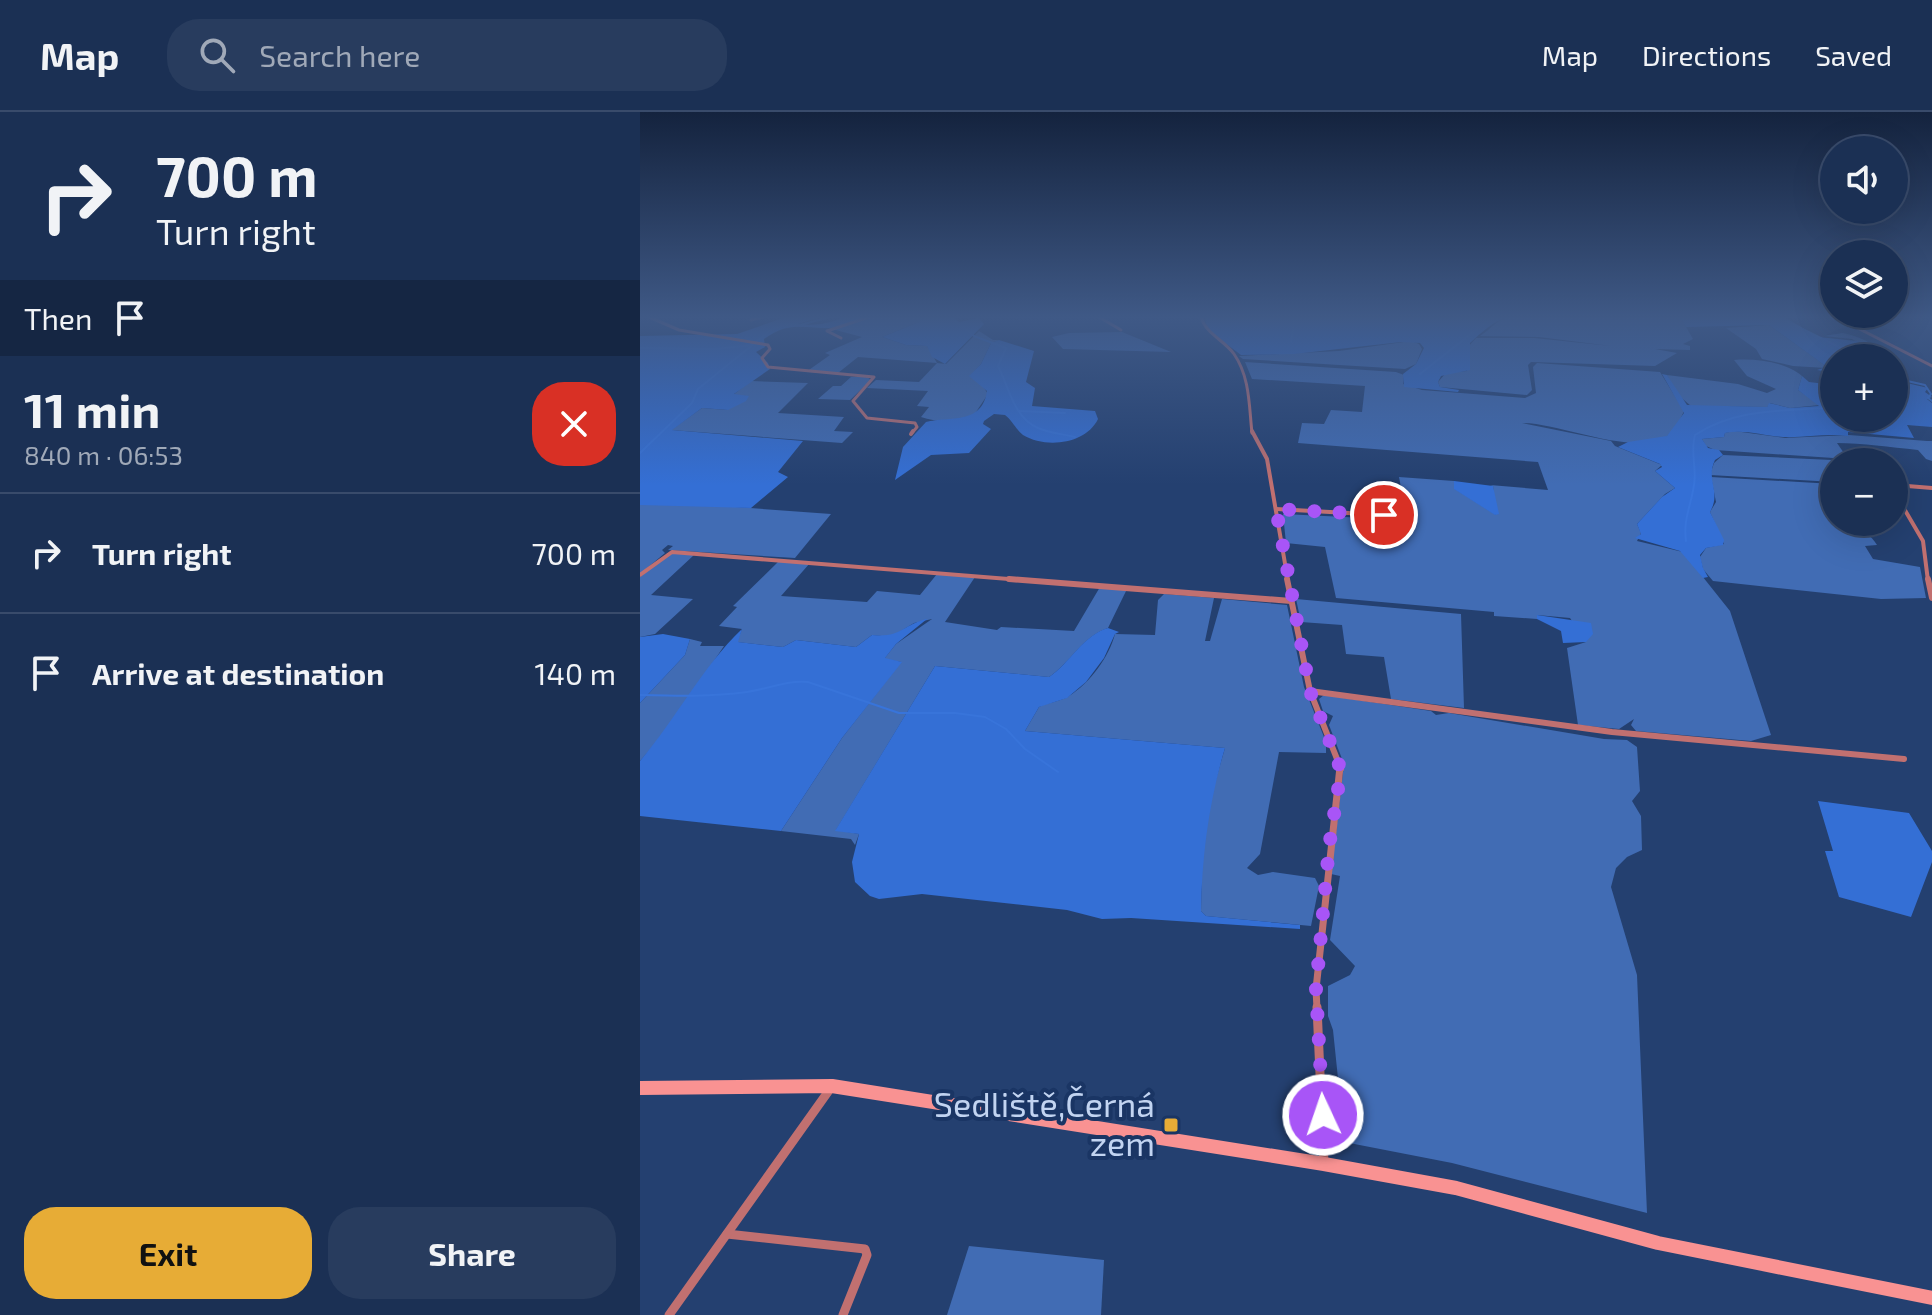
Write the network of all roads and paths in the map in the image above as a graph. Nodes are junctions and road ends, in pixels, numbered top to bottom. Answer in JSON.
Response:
{"nodes":[{"id":1,"x":833,"y":373,"type":"edge"},
{"id":2,"x":1245,"y":373,"type":"edge"},
{"id":3,"x":911,"y":434,"type":"dead end"},
{"id":4,"x":1932,"y":488,"type":"edge"},
{"id":5,"x":1276,"y":509,"type":"junction"},
{"id":6,"x":1384,"y":515,"type":"dead end"},
{"id":7,"x":640,"y":575,"type":"edge"},
{"id":8,"x":1932,"y":598,"type":"edge"},
{"id":9,"x":1291,"y":601,"type":"junction"},
{"id":10,"x":1310,"y":691,"type":"junction"},
{"id":11,"x":1904,"y":759,"type":"dead end"},
{"id":12,"x":832,"y":1086,"type":"junction"},
{"id":13,"x":640,"y":1088,"type":"edge"},
{"id":14,"x":1324,"y":1164,"type":"junction"},
{"id":15,"x":727,"y":1234,"type":"junction"},
{"id":16,"x":1932,"y":1298,"type":"edge"},
{"id":17,"x":669,"y":1315,"type":"edge"},
{"id":18,"x":843,"y":1315,"type":"edge"}],
"edges":[{"from":1,"to":3,"type":"street"},
{"from":2,"to":5,"type":"street"},
{"from":4,"to":8,"type":"street"},
{"from":5,"to":6,"type":"street"},
{"from":5,"to":9,"type":"street"},
{"from":7,"to":9,"type":"street"},
{"from":9,"to":10,"type":"street"},
{"from":10,"to":11,"type":"street"},
{"from":10,"to":14,"type":"street"},
{"from":12,"to":13,"type":"main road"},
{"from":12,"to":14,"type":"main road"},
{"from":12,"to":15,"type":"street"},
{"from":14,"to":16,"type":"main road"},
{"from":15,"to":17,"type":"street"},
{"from":15,"to":18,"type":"street"}]}
